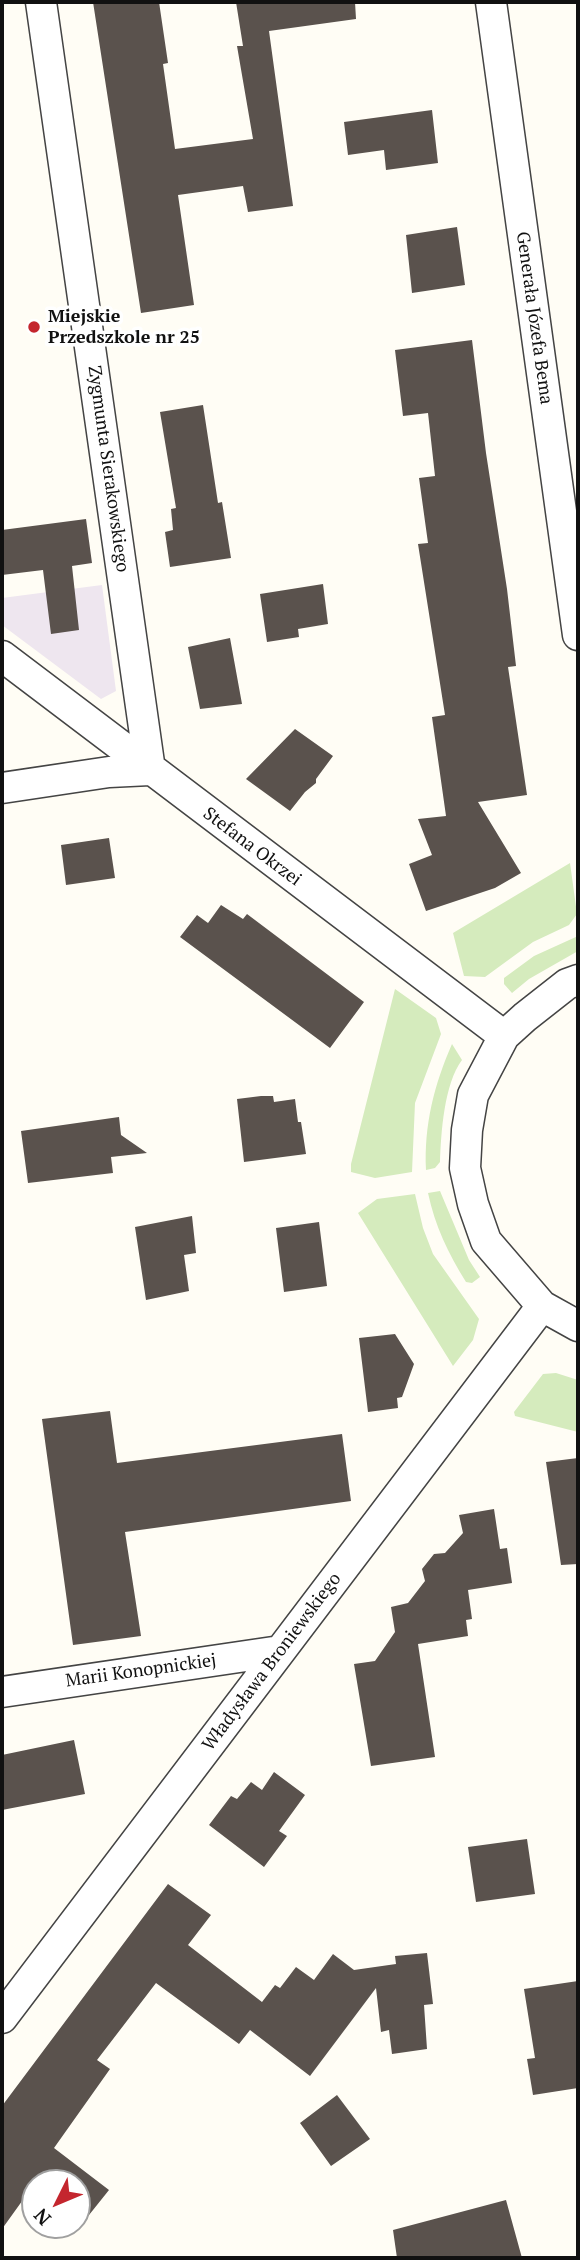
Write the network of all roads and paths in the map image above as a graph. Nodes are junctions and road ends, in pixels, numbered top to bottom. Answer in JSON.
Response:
{"nodes":[{"id":1,"x":41,"y":2,"type":"edge"},
{"id":2,"x":491,"y":2,"type":"edge"},
{"id":3,"x":578,"y":635,"type":"edge"},
{"id":4,"x":2,"y":656,"type":"edge"},
{"id":5,"x":150,"y":770,"type":"junction"},
{"id":6,"x":2,"y":788,"type":"edge"},
{"id":7,"x":578,"y":981,"type":"edge"},
{"id":8,"x":504,"y":1036,"type":"junction"},
{"id":9,"x":542,"y":1306,"type":"junction"},
{"id":10,"x":578,"y":1326,"type":"edge"},
{"id":11,"x":280,"y":1651,"type":"junction"},
{"id":12,"x":2,"y":1692,"type":"edge"},
{"id":13,"x":2,"y":2018,"type":"edge"}],
"edges":[{"from":1,"to":5,"type":"street","name":"Zygmunta Sierakowskiego"},
{"from":2,"to":3,"type":"street","name":"Generała Józefa Bema"},
{"from":4,"to":5,"type":"street","name":"Stefana Okrzei"},
{"from":5,"to":6,"type":"street"},
{"from":5,"to":8,"type":"street","name":"Stefana Okrzei"},
{"from":7,"to":8,"type":"street"},
{"from":8,"to":9,"type":"street"},
{"from":9,"to":10,"type":"street"},
{"from":9,"to":11,"type":"street","name":"Władysława Broniewskiego"},
{"from":11,"to":12,"type":"street","name":"Marii Konopnickiej"},
{"from":11,"to":13,"type":"street","name":"Władysława Broniewskiego"}]}
